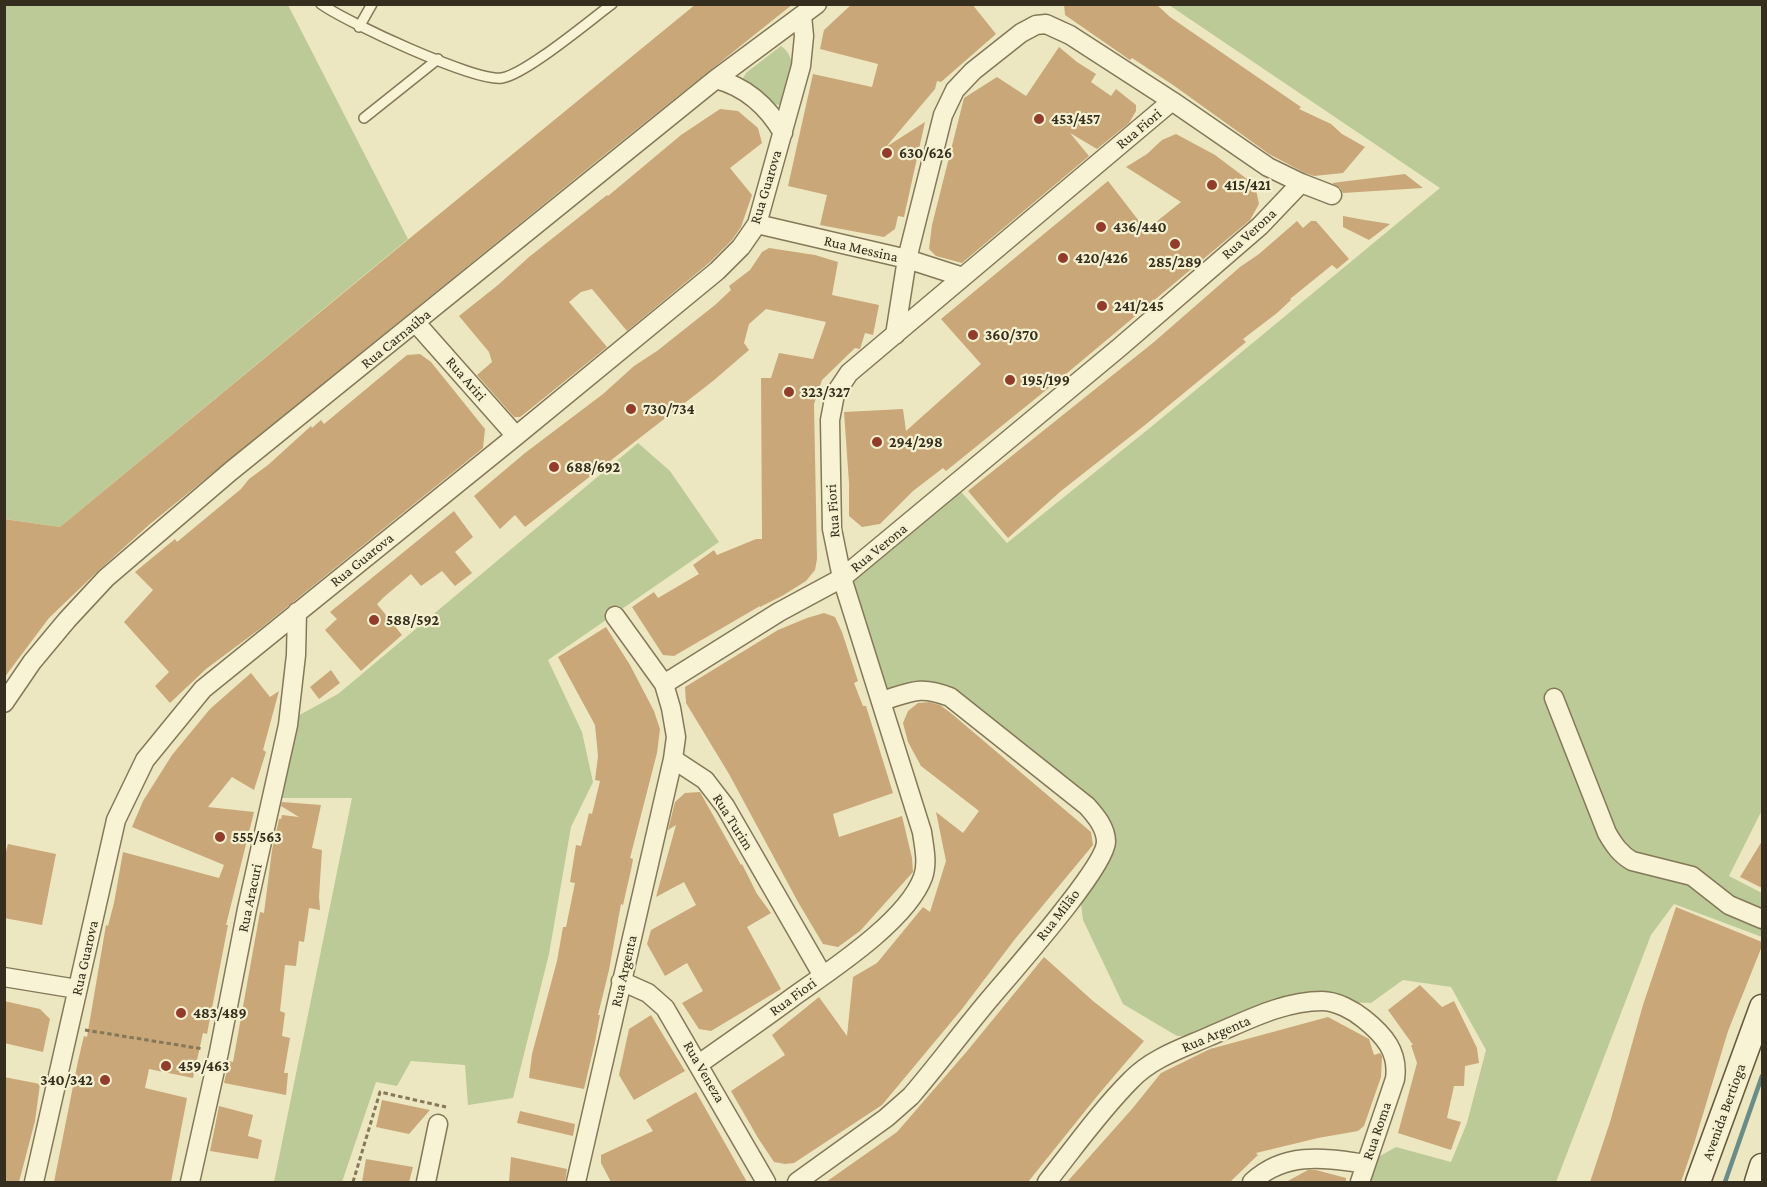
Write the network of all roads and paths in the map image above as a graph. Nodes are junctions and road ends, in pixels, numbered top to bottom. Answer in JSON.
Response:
{"nodes":[{"id":1,"x":321,"y":4,"type":"edge"},
{"id":2,"x":372,"y":4,"type":"edge"},
{"id":3,"x":612,"y":4,"type":"edge"},
{"id":4,"x":817,"y":4,"type":"edge"},
{"id":5,"x":802,"y":16,"type":"junction"},
{"id":6,"x":359,"y":27,"type":"junction"},
{"id":7,"x":438,"y":59,"type":"junction"},
{"id":8,"x":716,"y":79,"type":"junction"},
{"id":9,"x":1172,"y":101,"type":"junction"},
{"id":10,"x":364,"y":118,"type":"dead end"},
{"id":11,"x":783,"y":133,"type":"junction"},
{"id":12,"x":1301,"y":183,"type":"junction"},
{"id":13,"x":1332,"y":195,"type":"dead end"},
{"id":14,"x":758,"y":225,"type":"junction"},
{"id":15,"x":907,"y":259,"type":"junction"},
{"id":16,"x":963,"y":277,"type":"junction"},
{"id":17,"x":416,"y":323,"type":"junction"},
{"id":18,"x":895,"y":335,"type":"junction"},
{"id":19,"x":516,"y":436,"type":"junction"},
{"id":20,"x":842,"y":578,"type":"junction"},
{"id":21,"x":297,"y":612,"type":"junction"},
{"id":22,"x":615,"y":615,"type":"dead end"},
{"id":23,"x":664,"y":684,"type":"junction"},
{"id":24,"x":1554,"y":698,"type":"dead end"},
{"id":25,"x":882,"y":701,"type":"junction"},
{"id":26,"x":4,"y":703,"type":"edge"},
{"id":27,"x":673,"y":759,"type":"junction"},
{"id":28,"x":1762,"y":920,"type":"edge"},
{"id":29,"x":823,"y":976,"type":"junction"},
{"id":30,"x":4,"y":977,"type":"edge"},
{"id":31,"x":621,"y":981,"type":"junction"},
{"id":32,"x":77,"y":989,"type":"junction"},
{"id":33,"x":1762,"y":1007,"type":"edge"},
{"id":34,"x":68,"y":1027,"type":"junction"},
{"id":35,"x":219,"y":1052,"type":"junction"},
{"id":36,"x":699,"y":1064,"type":"junction"},
{"id":37,"x":1395,"y":1079,"type":"joint"},
{"id":38,"x":446,"y":1107,"type":"dead end"},
{"id":39,"x":438,"y":1124,"type":"dead end"},
{"id":40,"x":1366,"y":1164,"type":"junction"},
{"id":41,"x":1762,"y":1166,"type":"edge"},
{"id":42,"x":34,"y":1182,"type":"edge"},
{"id":43,"x":190,"y":1182,"type":"edge"},
{"id":44,"x":353,"y":1182,"type":"edge"},
{"id":45,"x":426,"y":1182,"type":"edge"},
{"id":46,"x":576,"y":1182,"type":"edge"},
{"id":47,"x":766,"y":1182,"type":"edge"},
{"id":48,"x":797,"y":1182,"type":"edge"},
{"id":49,"x":1047,"y":1182,"type":"edge"},
{"id":50,"x":1252,"y":1182,"type":"edge"},
{"id":51,"x":1360,"y":1182,"type":"edge"},
{"id":52,"x":1698,"y":1182,"type":"edge"},
{"id":53,"x":1757,"y":1182,"type":"edge"}],
"edges":[{"from":1,"to":6,"type":"lane"},
{"from":2,"to":6,"type":"lane"},
{"from":3,"to":7,"type":"lane"},
{"from":4,"to":5,"type":"street","name":"Rua Carnaúba"},
{"from":5,"to":8,"type":"street","name":"Rua Carnaúba"},
{"from":5,"to":11,"type":"street","name":"Rua Guarova"},
{"from":6,"to":7,"type":"lane"},
{"from":7,"to":10,"type":"lane"},
{"from":8,"to":11,"type":"street"},
{"from":8,"to":17,"type":"street","name":"Rua Carnaúba"},
{"from":9,"to":12,"type":"street"},
{"from":9,"to":15,"type":"street"},
{"from":9,"to":16,"type":"street","name":"Rua Fiori"},
{"from":11,"to":14,"type":"street","name":"Rua Guarova"},
{"from":12,"to":13,"type":"street"},
{"from":12,"to":20,"type":"street","name":"Rua Verona"},
{"from":14,"to":15,"type":"street","name":"Rua Messina"},
{"from":14,"to":19,"type":"street","name":"Rua Guarova"},
{"from":15,"to":16,"type":"street","name":"Rua Messina"},
{"from":15,"to":18,"type":"street"},
{"from":16,"to":18,"type":"street","name":"Rua Fiori"},
{"from":17,"to":19,"type":"street","name":"Rua Ariri"},
{"from":17,"to":26,"type":"street","name":"Rua Carnaúba"},
{"from":18,"to":20,"type":"street","name":"Rua Fiori"},
{"from":19,"to":21,"type":"street","name":"Rua Guarova"},
{"from":20,"to":23,"type":"street","name":"Rua Verona"},
{"from":20,"to":25,"type":"street","name":"Rua Fiori"},
{"from":21,"to":32,"type":"street","name":"Rua Guarova"},
{"from":21,"to":35,"type":"street","name":"Rua Aracuri"},
{"from":22,"to":23,"type":"street"},
{"from":23,"to":27,"type":"street"},
{"from":24,"to":28,"type":"street"},
{"from":25,"to":29,"type":"street","name":"Rua Fiori"},
{"from":25,"to":48,"type":"street","name":"Rua Milão"},
{"from":27,"to":29,"type":"street","name":"Rua Turim"},
{"from":27,"to":31,"type":"street","name":"Rua Argenta"},
{"from":29,"to":36,"type":"street","name":"Rua Fiori"},
{"from":30,"to":32,"type":"street"},
{"from":31,"to":36,"type":"street","name":"Rua Veneza"},
{"from":31,"to":46,"type":"street","name":"Rua Argenta"},
{"from":32,"to":34,"type":"street","name":"Rua Guarova"},
{"from":33,"to":52,"type":"street","name":"Avenida Bertioga"},
{"from":34,"to":35,"type":"path"},
{"from":34,"to":42,"type":"street","name":"Rua Guarova"},
{"from":35,"to":43,"type":"street","name":"Rua Aracuri"},
{"from":36,"to":47,"type":"street","name":"Rua Veneza"},
{"from":37,"to":40,"type":"street","name":"Rua Roma"},
{"from":37,"to":49,"type":"street","name":"Rua Argenta"},
{"from":38,"to":44,"type":"path"},
{"from":39,"to":45,"type":"street"},
{"from":40,"to":50,"type":"street"},
{"from":40,"to":51,"type":"street","name":"Rua Roma"},
{"from":41,"to":53,"type":"street"}]}
